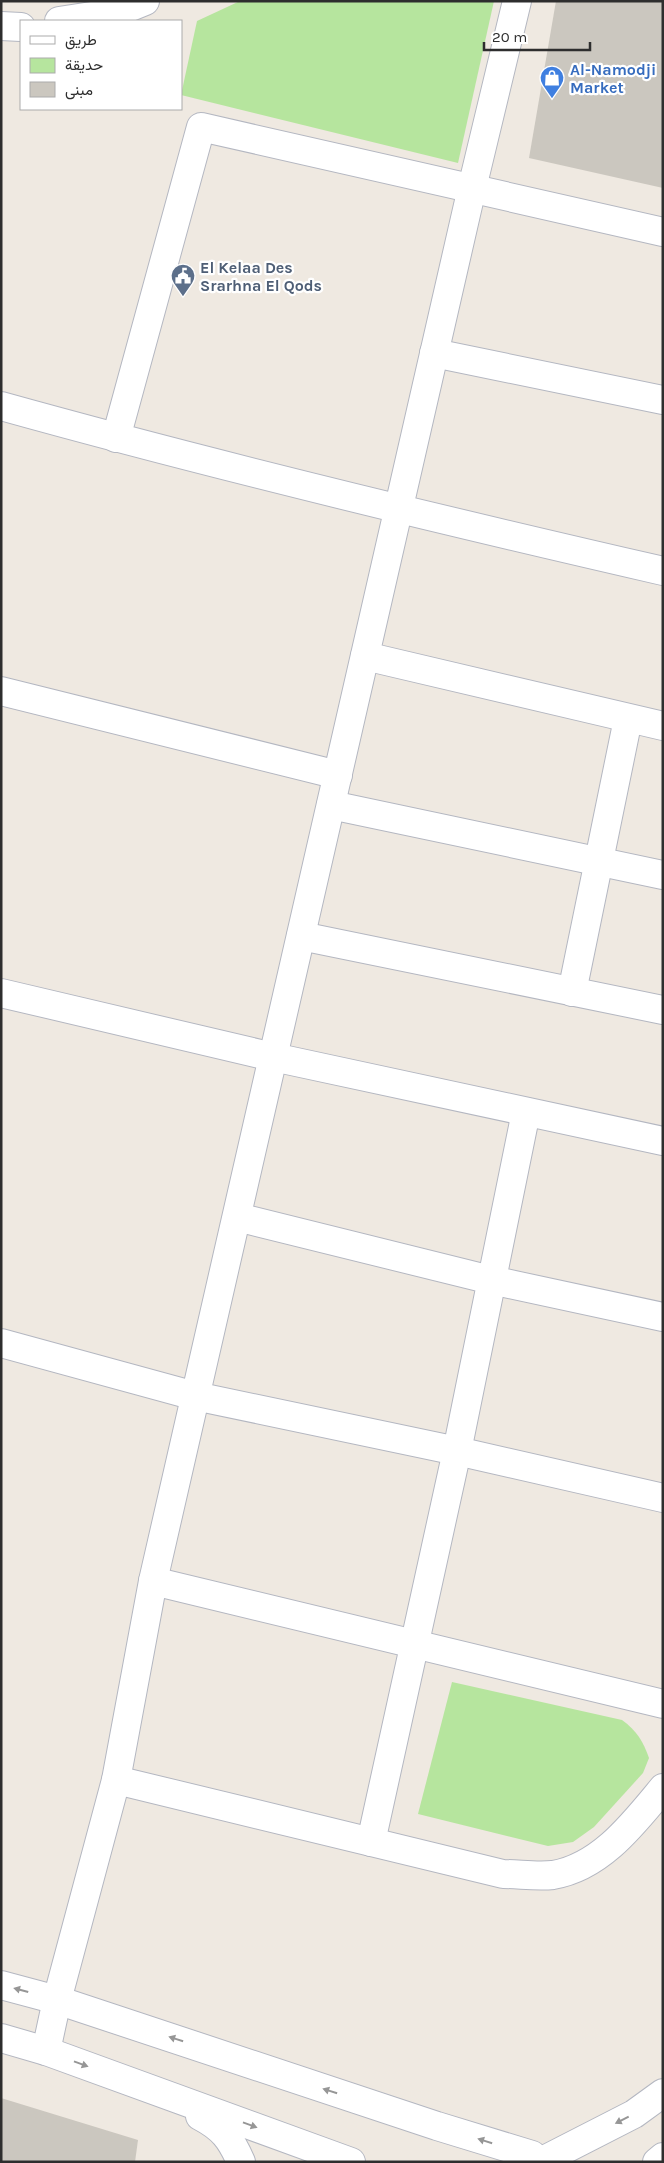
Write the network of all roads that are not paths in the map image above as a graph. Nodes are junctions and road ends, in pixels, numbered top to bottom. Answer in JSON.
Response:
{"nodes":[{"id":1,"x":145,"y":1,"type":"edge"},
{"id":2,"x":517,"y":1,"type":"edge"},
{"id":3,"x":66,"y":20,"type":"edge"},
{"id":4,"x":1,"y":26,"type":"edge"},
{"id":5,"x":20,"y":27,"type":"edge"},
{"id":6,"x":472,"y":188,"type":"junction"},
{"id":7,"x":663,"y":232,"type":"edge"},
{"id":8,"x":434,"y":353,"type":"junction"},
{"id":9,"x":663,"y":400,"type":"edge"},
{"id":10,"x":1,"y":406,"type":"edge"},
{"id":11,"x":116,"y":438,"type":"junction"},
{"id":12,"x":398,"y":510,"type":"junction"},
{"id":13,"x":663,"y":571,"type":"edge"},
{"id":14,"x":365,"y":656,"type":"junction"},
{"id":15,"x":1,"y":691,"type":"edge"},
{"id":16,"x":628,"y":719,"type":"junction"},
{"id":17,"x":663,"y":726,"type":"edge"},
{"id":18,"x":338,"y":775,"type":"junction"},
{"id":19,"x":331,"y":804,"type":"junction"},
{"id":20,"x":599,"y":862,"type":"junction"},
{"id":21,"x":663,"y":875,"type":"edge"},
{"id":22,"x":301,"y":936,"type":"junction"},
{"id":23,"x":572,"y":992,"type":"junction"},
{"id":24,"x":1,"y":993,"type":"edge"},
{"id":25,"x":663,"y":1010,"type":"edge"},
{"id":26,"x":273,"y":1057,"type":"junction"},
{"id":27,"x":526,"y":1112,"type":"junction"},
{"id":28,"x":663,"y":1141,"type":"edge"},
{"id":29,"x":237,"y":1217,"type":"junction"},
{"id":30,"x":492,"y":1280,"type":"junction"},
{"id":31,"x":663,"y":1317,"type":"edge"},
{"id":32,"x":1,"y":1343,"type":"edge"},
{"id":33,"x":196,"y":1396,"type":"junction"},
{"id":34,"x":457,"y":1451,"type":"junction"},
{"id":35,"x":663,"y":1498,"type":"edge"},
{"id":36,"x":153,"y":1581,"type":"junction"},
{"id":37,"x":414,"y":1644,"type":"junction"},
{"id":38,"x":663,"y":1704,"type":"edge"},
{"id":39,"x":116,"y":1780,"type":"junction"},
{"id":40,"x":663,"y":1788,"type":"edge"},
{"id":41,"x":371,"y":1842,"type":"junction"},
{"id":42,"x":1,"y":1985,"type":"edge"},
{"id":43,"x":57,"y":2000,"type":"junction"},
{"id":44,"x":1,"y":2038,"type":"edge"},
{"id":45,"x":46,"y":2050,"type":"junction"},
{"id":46,"x":132,"y":2082,"type":"junction"},
{"id":47,"x":663,"y":2093,"type":"edge"},
{"id":48,"x":663,"y":2157,"type":"edge"},
{"id":49,"x":536,"y":2159,"type":"edge"},
{"id":50,"x":241,"y":2162,"type":"edge"},
{"id":51,"x":350,"y":2162,"type":"edge"},
{"id":52,"x":657,"y":2162,"type":"edge"}],
"edges":[{"from":1,"to":3,"type":"street"},
{"from":2,"to":6,"type":"street"},
{"from":4,"to":5,"type":"street"},
{"from":6,"to":7,"type":"street"},
{"from":6,"to":8,"type":"street"},
{"from":6,"to":11,"type":"street"},
{"from":8,"to":9,"type":"street"},
{"from":8,"to":12,"type":"street"},
{"from":10,"to":11,"type":"street"},
{"from":11,"to":12,"type":"street"},
{"from":12,"to":13,"type":"street"},
{"from":12,"to":14,"type":"street"},
{"from":14,"to":16,"type":"street"},
{"from":14,"to":18,"type":"street"},
{"from":15,"to":18,"type":"street"},
{"from":16,"to":17,"type":"street"},
{"from":16,"to":20,"type":"street"},
{"from":18,"to":19,"type":"street"},
{"from":19,"to":20,"type":"street"},
{"from":19,"to":22,"type":"street"},
{"from":20,"to":21,"type":"street"},
{"from":20,"to":23,"type":"street"},
{"from":22,"to":23,"type":"street"},
{"from":22,"to":26,"type":"street"},
{"from":23,"to":25,"type":"street"},
{"from":24,"to":26,"type":"street"},
{"from":26,"to":27,"type":"street"},
{"from":26,"to":29,"type":"street"},
{"from":27,"to":28,"type":"street"},
{"from":27,"to":30,"type":"street"},
{"from":29,"to":30,"type":"street"},
{"from":29,"to":33,"type":"street"},
{"from":30,"to":31,"type":"street"},
{"from":30,"to":34,"type":"street"},
{"from":32,"to":33,"type":"street"},
{"from":33,"to":34,"type":"street"},
{"from":33,"to":36,"type":"street"},
{"from":34,"to":35,"type":"street"},
{"from":34,"to":37,"type":"street"},
{"from":36,"to":37,"type":"street"},
{"from":36,"to":39,"type":"street"},
{"from":37,"to":38,"type":"street"},
{"from":37,"to":41,"type":"street"},
{"from":39,"to":41,"type":"street"},
{"from":39,"to":43,"type":"street"},
{"from":40,"to":41,"type":"street"},
{"from":43,"to":42,"type":"street","one_way":true},
{"from":43,"to":45,"type":"street"},
{"from":49,"to":43,"type":"street","one_way":true},
{"from":44,"to":45,"type":"street"},
{"from":45,"to":46,"type":"street","one_way":true},
{"from":46,"to":50,"type":"street"},
{"from":46,"to":51,"type":"street","one_way":true},
{"from":47,"to":49,"type":"street","one_way":true},
{"from":48,"to":52,"type":"street"}]}
